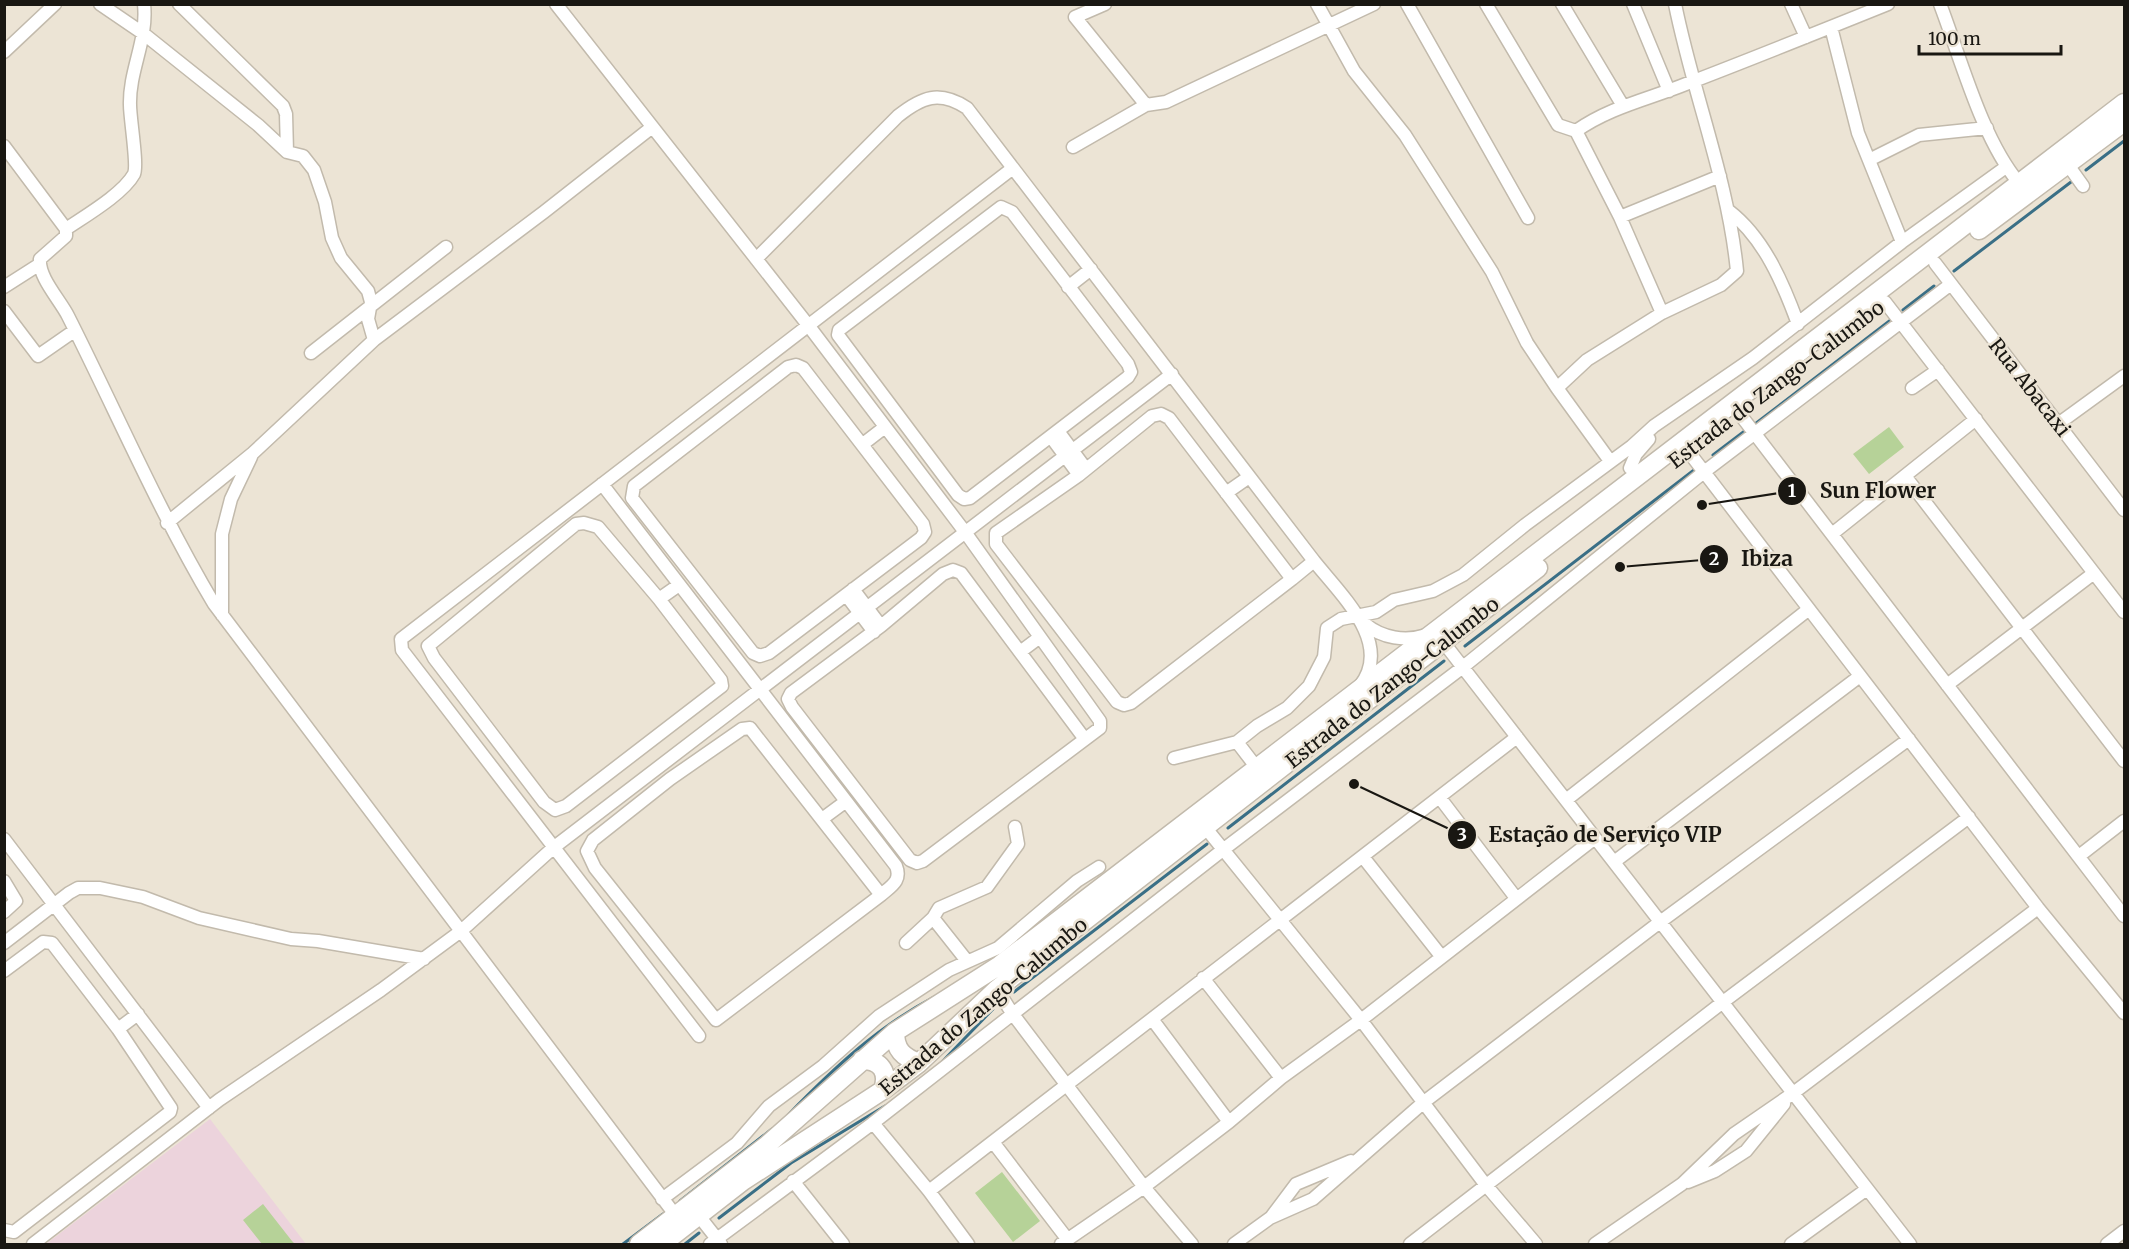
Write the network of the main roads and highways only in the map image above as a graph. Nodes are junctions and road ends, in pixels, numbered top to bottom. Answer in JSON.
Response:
{"nodes":[{"id":1,"x":2124,"y":103,"type":"edge"},
{"id":2,"x":2124,"y":122,"type":"edge"},
{"id":3,"x":1440,"y":637,"type":"junction"},
{"id":4,"x":992,"y":982,"type":"junction"},
{"id":5,"x":895,"y":1032,"type":"junction"},
{"id":6,"x":862,"y":1060,"type":"junction"},
{"id":7,"x":919,"y":1063,"type":"junction"},
{"id":8,"x":883,"y":1090,"type":"junction"},
{"id":9,"x":710,"y":1233,"type":"edge"},
{"id":10,"x":639,"y":1245,"type":"edge"},
{"id":11,"x":662,"y":1245,"type":"edge"}],
"edges":[{"from":1,"to":3,"type":"main road","name":"Estrada do Zango-Calumbo"},
{"from":2,"to":3,"type":"main road","name":"Estrada do Zango-Calumbo"},
{"from":3,"to":4,"type":"main road","name":"Estrada do Zango-Calumbo"},
{"from":3,"to":4,"type":"main road","name":"Estrada do Zango-Calumbo"},
{"from":4,"to":5,"type":"main road"},
{"from":4,"to":7,"type":"main road","name":"Estrada do Zango-Calumbo"},
{"from":5,"to":6,"type":"main road"},
{"from":5,"to":7,"type":"main road"},
{"from":6,"to":8,"type":"main road"},
{"from":6,"to":10,"type":"main road"},
{"from":7,"to":8,"type":"main road","name":"Estrada do Zango-Calumbo"},
{"from":8,"to":9,"type":"main road","name":"Estrada do Zango-Calumbo"},
{"from":9,"to":11,"type":"main road","name":"Estrada do Zango-Calumbo"}]}
